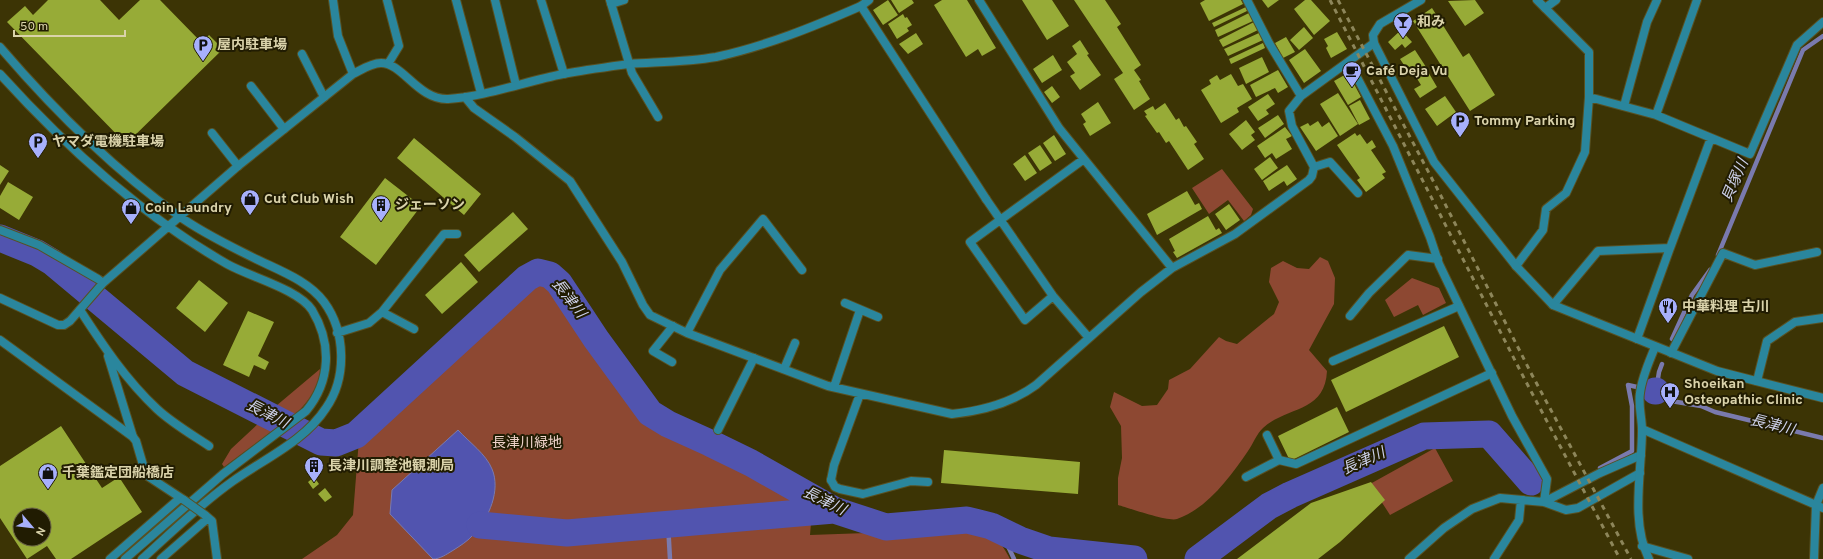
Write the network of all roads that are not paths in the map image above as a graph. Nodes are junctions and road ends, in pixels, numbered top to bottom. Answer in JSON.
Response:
{"nodes":[{"id":1,"x":333,"y":0,"type":"edge"},
{"id":2,"x":387,"y":0,"type":"edge"},
{"id":3,"x":456,"y":0,"type":"edge"},
{"id":4,"x":495,"y":0,"type":"edge"},
{"id":5,"x":542,"y":0,"type":"edge"},
{"id":6,"x":624,"y":0,"type":"edge"},
{"id":7,"x":869,"y":0,"type":"edge"},
{"id":8,"x":979,"y":0,"type":"edge"},
{"id":9,"x":1247,"y":0,"type":"edge"},
{"id":10,"x":1421,"y":0,"type":"edge"},
{"id":11,"x":1537,"y":0,"type":"edge"},
{"id":12,"x":1556,"y":0,"type":"edge"},
{"id":13,"x":1657,"y":0,"type":"edge"},
{"id":14,"x":1697,"y":0,"type":"edge"},
{"id":15,"x":611,"y":2,"type":"edge"},
{"id":16,"x":860,"y":6,"type":"junction"},
{"id":17,"x":1545,"y":8,"type":"junction"},
{"id":18,"x":1823,"y":22,"type":"edge"},
{"id":19,"x":1374,"y":43,"type":"junction"},
{"id":20,"x":0,"y":47,"type":"edge"},
{"id":21,"x":302,"y":54,"type":"dead end"},
{"id":22,"x":1349,"y":62,"type":"junction"},
{"id":23,"x":388,"y":64,"type":"junction"},
{"id":24,"x":629,"y":64,"type":"junction"},
{"id":25,"x":0,"y":74,"type":"edge"},
{"id":26,"x":353,"y":74,"type":"junction"},
{"id":27,"x":564,"y":74,"type":"junction"},
{"id":28,"x":516,"y":85,"type":"junction"},
{"id":29,"x":251,"y":86,"type":"dead end"},
{"id":30,"x":481,"y":93,"type":"junction"},
{"id":31,"x":1301,"y":96,"type":"junction"},
{"id":32,"x":324,"y":97,"type":"junction"},
{"id":33,"x":465,"y":97,"type":"junction"},
{"id":34,"x":1589,"y":97,"type":"junction"},
{"id":35,"x":1624,"y":106,"type":"junction"},
{"id":36,"x":1656,"y":114,"type":"junction"},
{"id":37,"x":658,"y":117,"type":"dead end"},
{"id":38,"x":284,"y":129,"type":"junction"},
{"id":39,"x":212,"y":133,"type":"dead end"},
{"id":40,"x":1711,"y":138,"type":"junction"},
{"id":41,"x":1084,"y":159,"type":"junction"},
{"id":42,"x":238,"y":166,"type":"junction"},
{"id":43,"x":1314,"y":167,"type":"junction"},
{"id":44,"x":1358,"y":193,"type":"dead end"},
{"id":45,"x":180,"y":217,"type":"junction"},
{"id":46,"x":999,"y":220,"type":"junction"},
{"id":47,"x":168,"y":227,"type":"junction"},
{"id":48,"x":0,"y":230,"type":"edge"},
{"id":49,"x":456,"y":234,"type":"dead end"},
{"id":50,"x":1670,"y":248,"type":"junction"},
{"id":51,"x":1817,"y":252,"type":"dead end"},
{"id":52,"x":1438,"y":259,"type":"junction"},
{"id":53,"x":1516,"y":266,"type":"junction"},
{"id":54,"x":1172,"y":268,"type":"junction"},
{"id":55,"x":802,"y":270,"type":"dead end"},
{"id":56,"x":100,"y":286,"type":"junction"},
{"id":57,"x":1053,"y":296,"type":"junction"},
{"id":58,"x":0,"y":298,"type":"edge"},
{"id":59,"x":845,"y":303,"type":"dead end"},
{"id":60,"x":1553,"y":305,"type":"junction"},
{"id":61,"x":1459,"y":306,"type":"junction"},
{"id":62,"x":80,"y":310,"type":"junction"},
{"id":63,"x":860,"y":310,"type":"junction"},
{"id":64,"x":382,"y":312,"type":"junction"},
{"id":65,"x":1350,"y":316,"type":"dead end"},
{"id":66,"x":878,"y":317,"type":"dead end"},
{"id":67,"x":1823,"y":318,"type":"edge"},
{"id":68,"x":673,"y":326,"type":"junction"},
{"id":69,"x":414,"y":329,"type":"dead end"},
{"id":70,"x":337,"y":333,"type":"junction"},
{"id":71,"x":688,"y":333,"type":"junction"},
{"id":72,"x":1090,"y":338,"type":"junction"},
{"id":73,"x":0,"y":340,"type":"edge"},
{"id":74,"x":1637,"y":340,"type":"junction"},
{"id":75,"x":795,"y":343,"type":"dead end"},
{"id":76,"x":1655,"y":347,"type":"junction"},
{"id":77,"x":107,"y":351,"type":"junction"},
{"id":78,"x":1671,"y":353,"type":"junction"},
{"id":79,"x":754,"y":358,"type":"junction"},
{"id":80,"x":1333,"y":361,"type":"dead end"},
{"id":81,"x":672,"y":362,"type":"dead end"},
{"id":82,"x":784,"y":369,"type":"junction"},
{"id":83,"x":1492,"y":373,"type":"junction"},
{"id":84,"x":1757,"y":381,"type":"junction"},
{"id":85,"x":834,"y":387,"type":"junction"},
{"id":86,"x":860,"y":394,"type":"junction"},
{"id":87,"x":1823,"y":398,"type":"edge"},
{"id":88,"x":1642,"y":429,"type":"junction"},
{"id":89,"x":718,"y":430,"type":"dead end"},
{"id":90,"x":1267,"y":435,"type":"dead end"},
{"id":91,"x":133,"y":437,"type":"junction"},
{"id":92,"x":209,"y":446,"type":"dead end"},
{"id":93,"x":1641,"y":455,"type":"junction"},
{"id":94,"x":1279,"y":460,"type":"junction"},
{"id":95,"x":1640,"y":473,"type":"junction"},
{"id":96,"x":1246,"y":477,"type":"dead end"},
{"id":97,"x":928,"y":482,"type":"dead end"},
{"id":98,"x":1823,"y":488,"type":"edge"},
{"id":99,"x":182,"y":499,"type":"junction"},
{"id":100,"x":1521,"y":500,"type":"junction"},
{"id":101,"x":1544,"y":502,"type":"junction"},
{"id":102,"x":1820,"y":506,"type":"edge"},
{"id":103,"x":206,"y":516,"type":"junction"},
{"id":104,"x":1642,"y":546,"type":"junction"},
{"id":105,"x":110,"y":559,"type":"edge"},
{"id":106,"x":125,"y":559,"type":"edge"},
{"id":107,"x":142,"y":559,"type":"edge"},
{"id":108,"x":161,"y":559,"type":"edge"},
{"id":109,"x":217,"y":559,"type":"edge"},
{"id":110,"x":1409,"y":559,"type":"edge"},
{"id":111,"x":1494,"y":559,"type":"edge"},
{"id":112,"x":1649,"y":559,"type":"edge"},
{"id":113,"x":1688,"y":559,"type":"edge"},
{"id":114,"x":1814,"y":559,"type":"edge"}],
"edges":[{"from":1,"to":26,"type":"street"},
{"from":2,"to":23,"type":"street"},
{"from":3,"to":30,"type":"street"},
{"from":4,"to":28,"type":"street"},
{"from":5,"to":27,"type":"street"},
{"from":6,"to":15,"type":"street"},
{"from":7,"to":16,"type":"street"},
{"from":8,"to":41,"type":"street"},
{"from":9,"to":31,"type":"street"},
{"from":10,"to":19,"type":"street"},
{"from":11,"to":17,"type":"street"},
{"from":12,"to":17,"type":"street"},
{"from":13,"to":35,"type":"street"},
{"from":14,"to":36,"type":"street"},
{"from":15,"to":24,"type":"street"},
{"from":16,"to":24,"type":"street"},
{"from":16,"to":46,"type":"street"},
{"from":17,"to":34,"type":"street"},
{"from":18,"to":40,"type":"street"},
{"from":19,"to":22,"type":"street"},
{"from":19,"to":53,"type":"street"},
{"from":20,"to":45,"type":"street"},
{"from":21,"to":32,"type":"street"},
{"from":22,"to":31,"type":"street"},
{"from":22,"to":52,"type":"street"},
{"from":23,"to":26,"type":"street"},
{"from":23,"to":33,"type":"street"},
{"from":24,"to":27,"type":"street"},
{"from":24,"to":37,"type":"street"},
{"from":25,"to":47,"type":"street"},
{"from":26,"to":32,"type":"street"},
{"from":27,"to":28,"type":"street"},
{"from":28,"to":30,"type":"street"},
{"from":29,"to":38,"type":"street"},
{"from":30,"to":33,"type":"street"},
{"from":31,"to":43,"type":"street"},
{"from":32,"to":38,"type":"street"},
{"from":33,"to":68,"type":"street"},
{"from":34,"to":35,"type":"street"},
{"from":34,"to":53,"type":"street"},
{"from":35,"to":36,"type":"street"},
{"from":36,"to":40,"type":"street"},
{"from":38,"to":42,"type":"street"},
{"from":39,"to":42,"type":"street"},
{"from":40,"to":50,"type":"street"},
{"from":41,"to":46,"type":"street"},
{"from":41,"to":54,"type":"street"},
{"from":42,"to":45,"type":"street"},
{"from":43,"to":44,"type":"street"},
{"from":43,"to":54,"type":"street"},
{"from":45,"to":47,"type":"street"},
{"from":45,"to":70,"type":"street"},
{"from":46,"to":57,"type":"street"},
{"from":46,"to":57,"type":"street"},
{"from":47,"to":56,"type":"street"},
{"from":47,"to":106,"type":"street"},
{"from":48,"to":56,"type":"street"},
{"from":49,"to":64,"type":"street"},
{"from":50,"to":60,"type":"street"},
{"from":50,"to":74,"type":"street"},
{"from":51,"to":78,"type":"street"},
{"from":52,"to":61,"type":"street"},
{"from":52,"to":65,"type":"street"},
{"from":53,"to":60,"type":"street"},
{"from":54,"to":72,"type":"street"},
{"from":55,"to":71,"type":"street"},
{"from":56,"to":62,"type":"street"},
{"from":57,"to":72,"type":"street"},
{"from":58,"to":62,"type":"street"},
{"from":59,"to":63,"type":"street"},
{"from":60,"to":74,"type":"street"},
{"from":61,"to":80,"type":"street"},
{"from":61,"to":83,"type":"street"},
{"from":62,"to":77,"type":"street"},
{"from":63,"to":66,"type":"street"},
{"from":63,"to":85,"type":"street"},
{"from":64,"to":69,"type":"street"},
{"from":64,"to":70,"type":"street"},
{"from":67,"to":84,"type":"street"},
{"from":68,"to":71,"type":"street"},
{"from":68,"to":81,"type":"street"},
{"from":70,"to":107,"type":"street"},
{"from":71,"to":79,"type":"street"},
{"from":72,"to":86,"type":"street"},
{"from":73,"to":91,"type":"street"},
{"from":74,"to":76,"type":"street"},
{"from":75,"to":82,"type":"street"},
{"from":76,"to":78,"type":"street"},
{"from":76,"to":88,"type":"street"},
{"from":77,"to":91,"type":"street"},
{"from":77,"to":92,"type":"street"},
{"from":78,"to":84,"type":"street"},
{"from":79,"to":82,"type":"street"},
{"from":79,"to":89,"type":"street"},
{"from":82,"to":85,"type":"street"},
{"from":83,"to":94,"type":"street"},
{"from":83,"to":101,"type":"street"},
{"from":84,"to":87,"type":"street"},
{"from":85,"to":86,"type":"street"},
{"from":86,"to":97,"type":"street"},
{"from":88,"to":93,"type":"street"},
{"from":88,"to":102,"type":"street"},
{"from":90,"to":94,"type":"street"},
{"from":91,"to":99,"type":"street"},
{"from":93,"to":95,"type":"street"},
{"from":93,"to":101,"type":"street"},
{"from":94,"to":96,"type":"street"},
{"from":95,"to":101,"type":"street"},
{"from":95,"to":104,"type":"street"},
{"from":98,"to":102,"type":"street"},
{"from":99,"to":103,"type":"street","bridge":true},
{"from":99,"to":105,"type":"street"},
{"from":100,"to":101,"type":"street"},
{"from":100,"to":110,"type":"street"},
{"from":100,"to":111,"type":"street"},
{"from":102,"to":114,"type":"street"},
{"from":103,"to":108,"type":"street"},
{"from":103,"to":109,"type":"street"},
{"from":104,"to":112,"type":"street"},
{"from":104,"to":113,"type":"street"}]}
